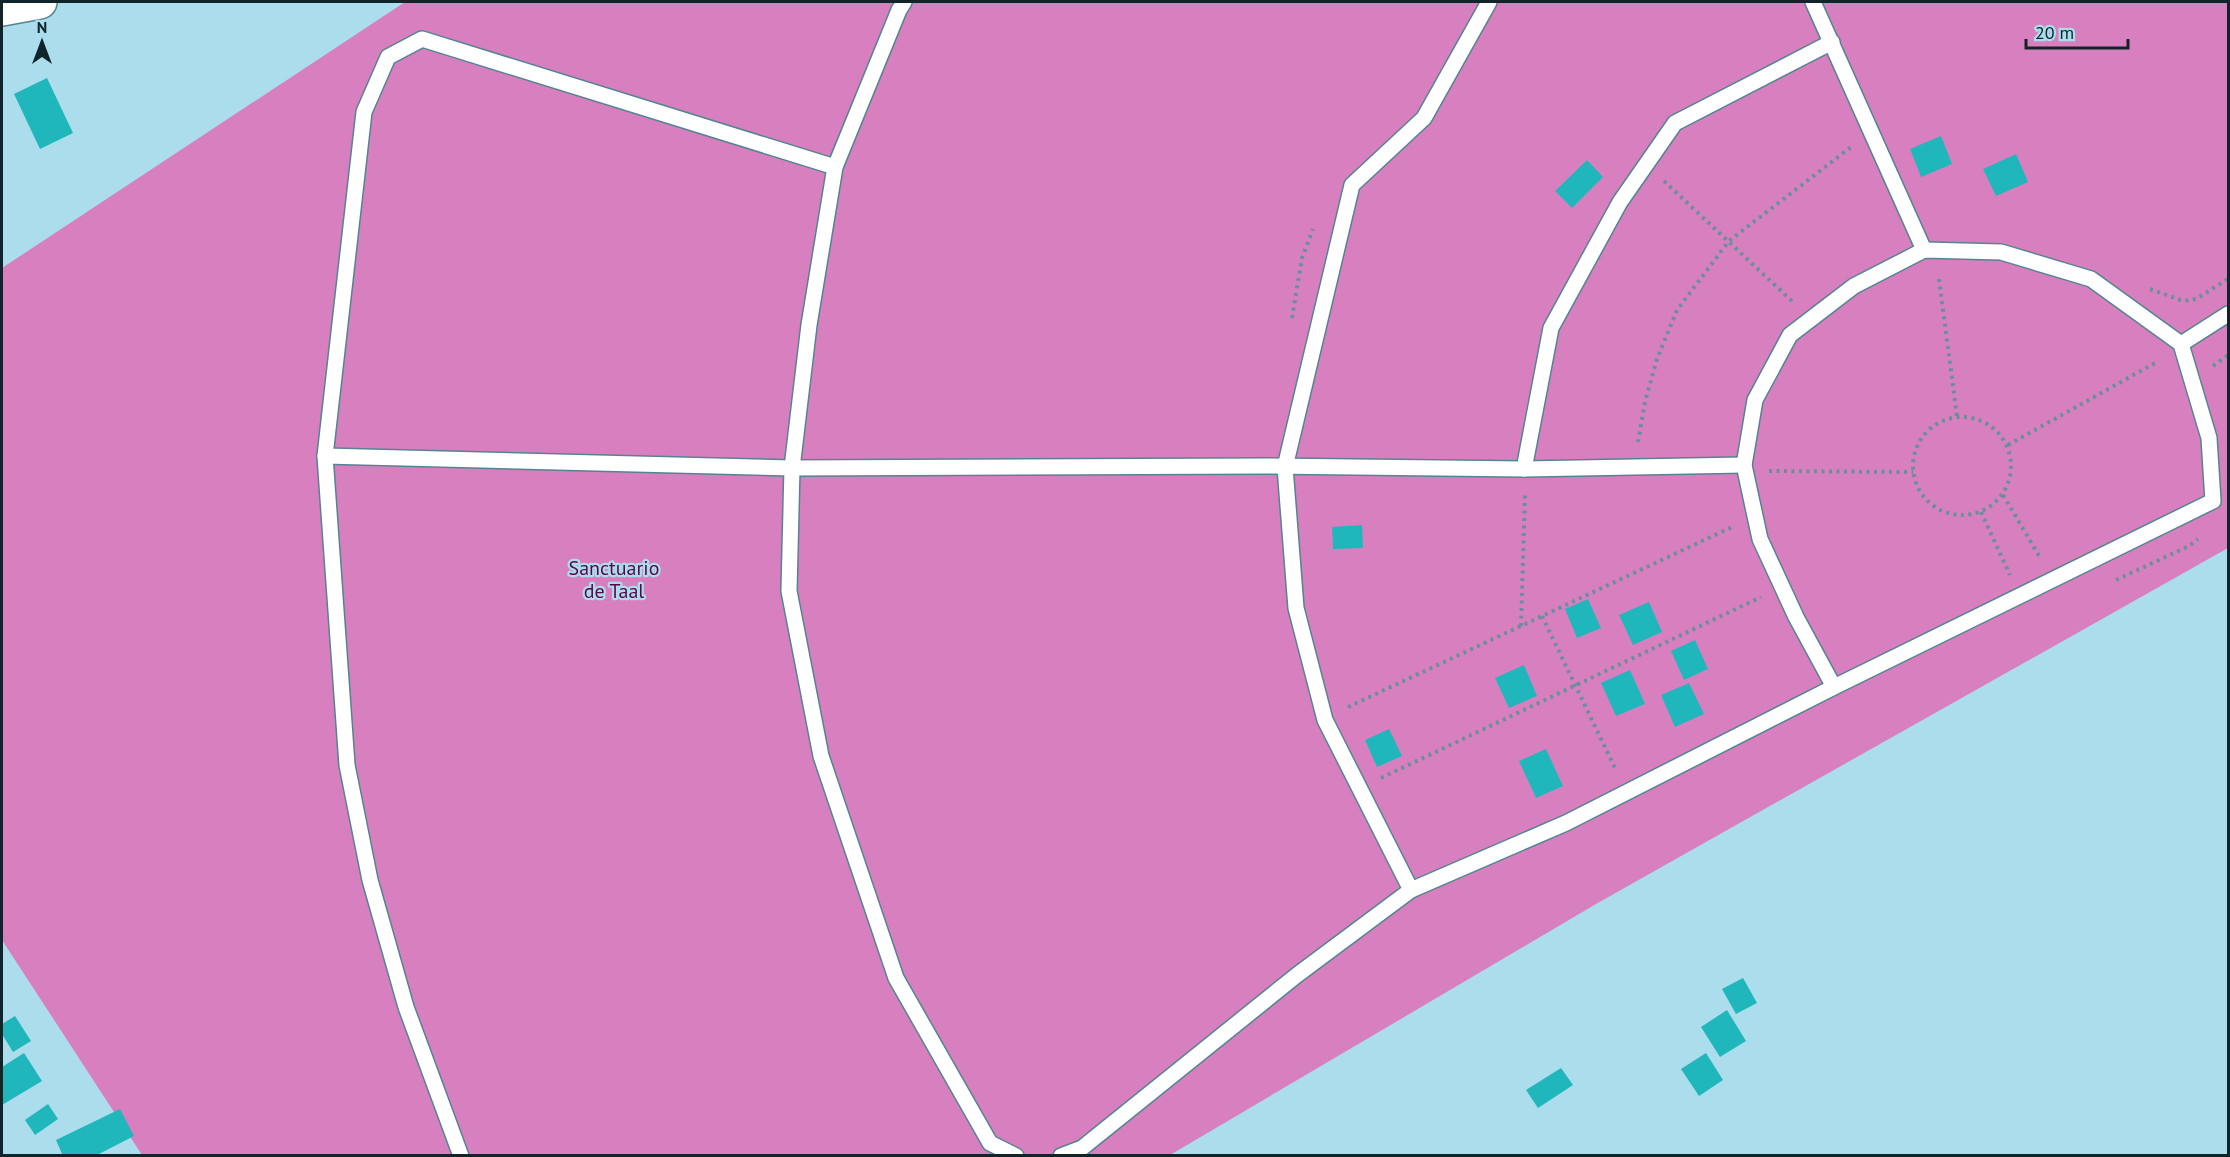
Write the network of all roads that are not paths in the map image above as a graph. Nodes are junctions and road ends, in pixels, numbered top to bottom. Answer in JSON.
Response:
{"nodes":[{"id":1,"x":40,"y":2,"type":"edge"},
{"id":2,"x":904,"y":2,"type":"edge"},
{"id":3,"x":1489,"y":2,"type":"edge"},
{"id":4,"x":1813,"y":2,"type":"edge"},
{"id":5,"x":2,"y":9,"type":"edge"},
{"id":6,"x":1832,"y":42,"type":"junction"},
{"id":7,"x":835,"y":167,"type":"junction"},
{"id":8,"x":1924,"y":250,"type":"junction"},
{"id":9,"x":2229,"y":314,"type":"edge"},
{"id":10,"x":2181,"y":344,"type":"junction"},
{"id":11,"x":326,"y":456,"type":"junction"},
{"id":12,"x":1744,"y":465,"type":"junction"},
{"id":13,"x":1285,"y":467,"type":"junction"},
{"id":14,"x":792,"y":468,"type":"junction"},
{"id":15,"x":1524,"y":469,"type":"junction"},
{"id":16,"x":1834,"y":687,"type":"junction"},
{"id":17,"x":1410,"y":890,"type":"junction"},
{"id":18,"x":461,"y":1155,"type":"edge"},
{"id":19,"x":1016,"y":1155,"type":"edge"},
{"id":20,"x":1061,"y":1155,"type":"edge"}],
"edges":[{"from":1,"to":5,"type":"street"},
{"from":2,"to":7,"type":"lane"},
{"from":3,"to":13,"type":"lane"},
{"from":4,"to":6,"type":"lane"},
{"from":6,"to":8,"type":"lane"},
{"from":6,"to":15,"type":"lane"},
{"from":7,"to":11,"type":"lane"},
{"from":7,"to":14,"type":"lane"},
{"from":8,"to":10,"type":"lane"},
{"from":8,"to":12,"type":"lane"},
{"from":9,"to":10,"type":"lane"},
{"from":10,"to":16,"type":"lane"},
{"from":11,"to":14,"type":"lane"},
{"from":11,"to":18,"type":"lane"},
{"from":12,"to":15,"type":"lane"},
{"from":12,"to":16,"type":"lane"},
{"from":13,"to":14,"type":"lane"},
{"from":13,"to":15,"type":"lane"},
{"from":13,"to":17,"type":"lane"},
{"from":14,"to":19,"type":"lane"},
{"from":16,"to":17,"type":"lane"},
{"from":17,"to":20,"type":"lane"}]}
